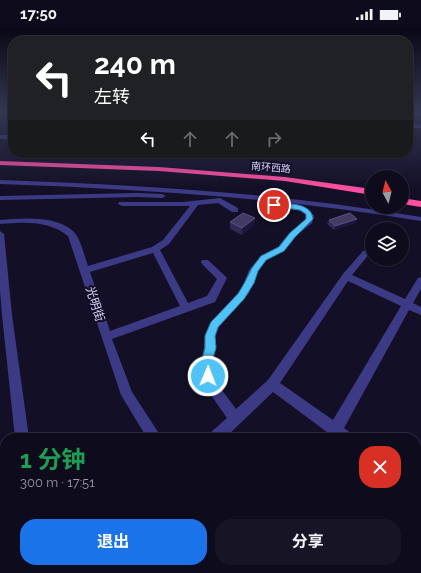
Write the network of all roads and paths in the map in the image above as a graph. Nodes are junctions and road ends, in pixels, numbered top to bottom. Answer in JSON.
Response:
{"nodes":[{"id":1,"x":0,"y":163,"type":"edge"},
{"id":2,"x":0,"y":168,"type":"edge"},
{"id":3,"x":0,"y":181,"type":"edge"},
{"id":4,"x":365,"y":191,"type":"edge"},
{"id":5,"x":204,"y":194,"type":"junction"},
{"id":6,"x":365,"y":195,"type":"edge"},
{"id":7,"x":409,"y":197,"type":"edge"},
{"id":8,"x":0,"y":198,"type":"edge"},
{"id":9,"x":421,"y":198,"type":"edge"},
{"id":10,"x":219,"y":200,"type":"junction"},
{"id":11,"x":409,"y":202,"type":"edge"},
{"id":12,"x":122,"y":204,"type":"dead end"},
{"id":13,"x":195,"y":204,"type":"junction"},
{"id":14,"x":421,"y":204,"type":"edge"},
{"id":15,"x":235,"y":210,"type":"dead end"},
{"id":16,"x":421,"y":219,"type":"edge"},
{"id":17,"x":0,"y":222,"type":"edge"},
{"id":18,"x":0,"y":234,"type":"edge"},
{"id":19,"x":155,"y":249,"type":"junction"},
{"id":20,"x":365,"y":253,"type":"edge"},
{"id":21,"x":205,"y":262,"type":"dead end"},
{"id":22,"x":84,"y":270,"type":"junction"},
{"id":23,"x":346,"y":276,"type":"junction"},
{"id":24,"x":421,"y":280,"type":"edge"},
{"id":25,"x":407,"y":305,"type":"junction"},
{"id":26,"x":186,"y":308,"type":"junction"},
{"id":27,"x":421,"y":312,"type":"edge"},
{"id":28,"x":106,"y":337,"type":"junction"},
{"id":29,"x":272,"y":384,"type":"junction"},
{"id":30,"x":235,"y":419,"type":"junction"},
{"id":31,"x":335,"y":430,"type":"junction"},
{"id":32,"x":21,"y":433,"type":"edge"},
{"id":33,"x":152,"y":433,"type":"edge"},
{"id":34,"x":220,"y":433,"type":"edge"},
{"id":35,"x":339,"y":433,"type":"edge"}],
"edges":[{"from":1,"to":4,"type":"highway","name":"南环西路"},
{"from":2,"to":6,"type":"highway","name":"南环西路"},
{"from":3,"to":5,"type":"street"},
{"from":5,"to":8,"type":"street"},
{"from":5,"to":10,"type":"street"},
{"from":5,"to":16,"type":"street"},
{"from":7,"to":9,"type":"highway"},
{"from":10,"to":13,"type":"street"},
{"from":10,"to":15,"type":"street"},
{"from":10,"to":30,"type":"street"},
{"from":11,"to":14,"type":"highway"},
{"from":12,"to":13,"type":"street"},
{"from":13,"to":19,"type":"street"},
{"from":17,"to":22,"type":"street","name":"光明街"},
{"from":18,"to":32,"type":"street"},
{"from":19,"to":22,"type":"street"},
{"from":19,"to":26,"type":"street"},
{"from":20,"to":23,"type":"street"},
{"from":21,"to":26,"type":"street"},
{"from":22,"to":28,"type":"street","name":"光明街"},
{"from":23,"to":25,"type":"street"},
{"from":23,"to":29,"type":"street"},
{"from":24,"to":25,"type":"street"},
{"from":25,"to":27,"type":"street"},
{"from":25,"to":31,"type":"street"},
{"from":26,"to":28,"type":"street"},
{"from":28,"to":33,"type":"street","name":"光明街"},
{"from":29,"to":30,"type":"street"},
{"from":29,"to":31,"type":"street"},
{"from":30,"to":34,"type":"street"},
{"from":31,"to":35,"type":"street"}]}
